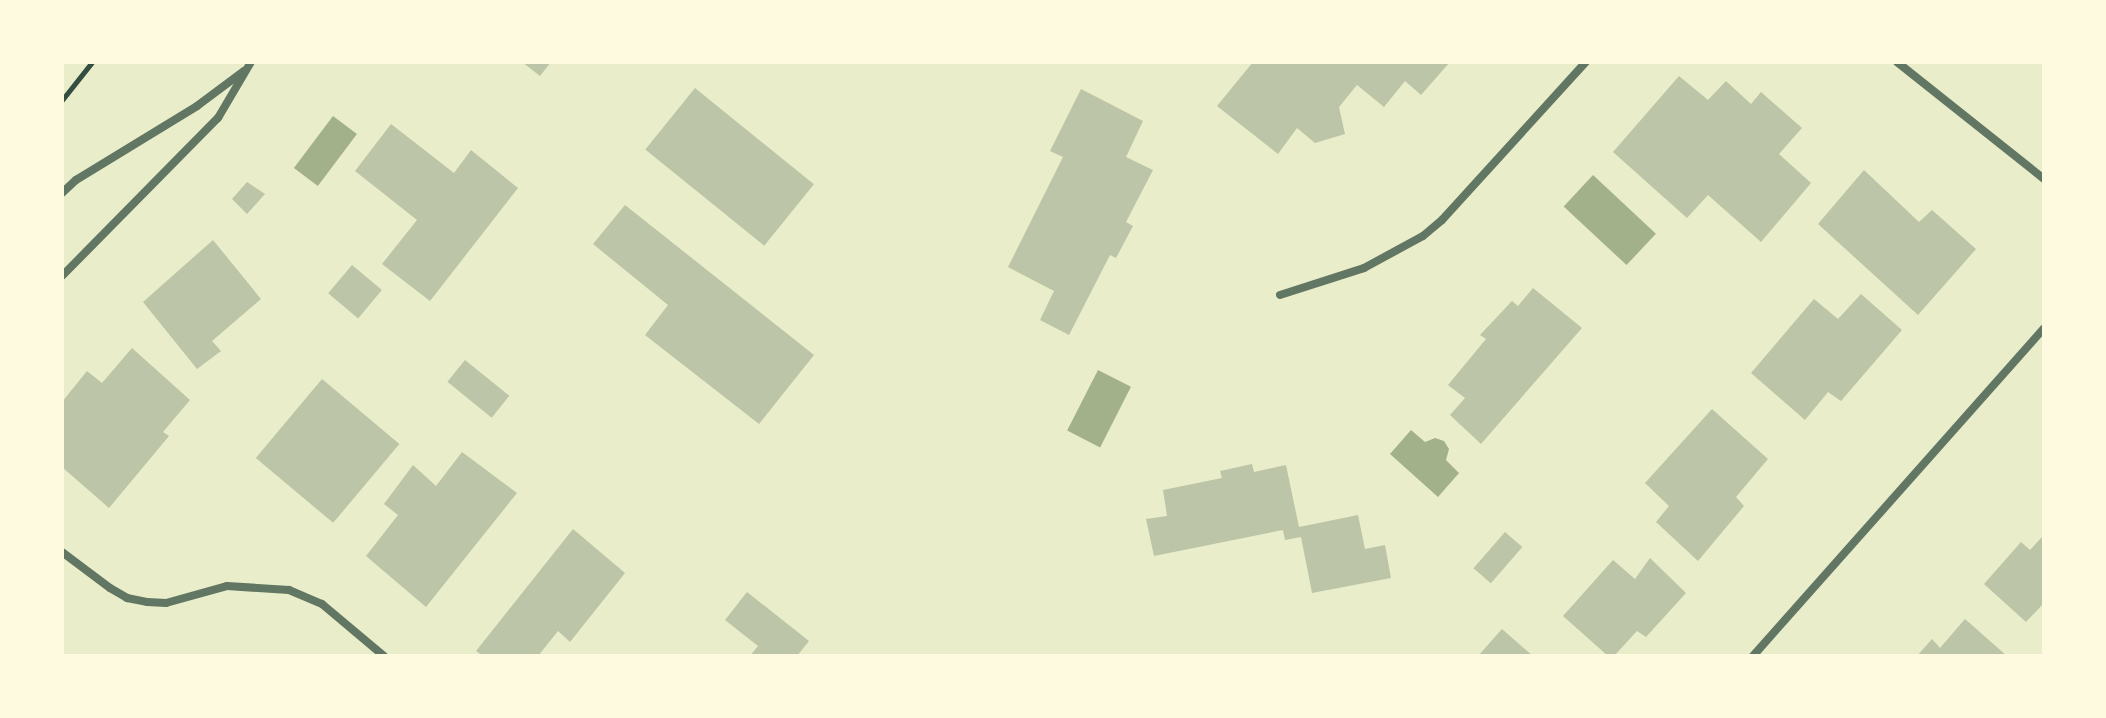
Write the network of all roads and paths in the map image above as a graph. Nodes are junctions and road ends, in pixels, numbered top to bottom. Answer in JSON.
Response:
{"nodes":[{"id":1,"x":92,"y":62,"type":"edge"},
{"id":2,"x":1586,"y":62,"type":"edge"},
{"id":3,"x":1897,"y":62,"type":"edge"},
{"id":4,"x":249,"y":65,"type":"edge"},
{"id":5,"x":62,"y":100,"type":"edge"},
{"id":6,"x":2044,"y":179,"type":"edge"},
{"id":7,"x":62,"y":193,"type":"edge"},
{"id":8,"x":62,"y":276,"type":"edge"},
{"id":9,"x":1280,"y":295,"type":"dead end"},
{"id":10,"x":2044,"y":328,"type":"edge"},
{"id":11,"x":62,"y":552,"type":"edge"},
{"id":12,"x":384,"y":656,"type":"edge"},
{"id":13,"x":1753,"y":656,"type":"edge"}],
"edges":[{"from":1,"to":5,"type":"path"},
{"from":2,"to":9,"type":"street"},
{"from":3,"to":6,"type":"street"},
{"from":4,"to":7,"type":"street"},
{"from":4,"to":8,"type":"street"},
{"from":10,"to":13,"type":"street"},
{"from":11,"to":12,"type":"street"}]}
